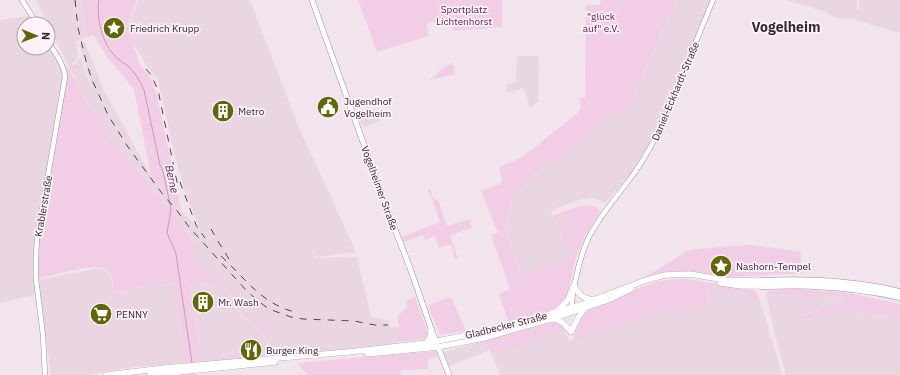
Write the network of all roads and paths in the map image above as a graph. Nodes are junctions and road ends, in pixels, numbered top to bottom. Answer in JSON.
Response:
{"nodes":[{"id":1,"x":22,"y":0,"type":"edge"},
{"id":2,"x":312,"y":0,"type":"edge"},
{"id":3,"x":713,"y":0,"type":"edge"},
{"id":4,"x":32,"y":16,"type":"edge"},
{"id":5,"x":56,"y":55,"type":"edge"},
{"id":6,"x":761,"y":284,"type":"junction"},
{"id":7,"x":574,"y":285,"type":"junction"},
{"id":8,"x":900,"y":291,"type":"edge"},
{"id":9,"x":900,"y":297,"type":"edge"},
{"id":10,"x":592,"y":300,"type":"junction"},
{"id":11,"x":571,"y":308,"type":"junction"},
{"id":12,"x":586,"y":308,"type":"junction"},
{"id":13,"x":556,"y":312,"type":"junction"},
{"id":14,"x":551,"y":319,"type":"junction"},
{"id":15,"x":431,"y":330,"type":"junction"},
{"id":16,"x":427,"y":343,"type":"junction"},
{"id":17,"x":437,"y":344,"type":"junction"},
{"id":18,"x":189,"y":368,"type":"junction"},
{"id":19,"x":196,"y":368,"type":"junction"},
{"id":20,"x":118,"y":374,"type":"edge"},
{"id":21,"x":46,"y":375,"type":"edge"},
{"id":22,"x":106,"y":375,"type":"edge"},
{"id":23,"x":150,"y":375,"type":"edge"},
{"id":24,"x":449,"y":375,"type":"edge"}],
"edges":[{"from":1,"to":4,"type":"street"},
{"from":2,"to":15,"type":"main road","name":"Vogelheimer Straße"},
{"from":3,"to":7,"type":"street","name":"Daniel-Eckhardt-Straße"},
{"from":5,"to":21,"type":"street","name":"Krablerstraße"},
{"from":6,"to":8,"type":"highway","name":"Gladbecker Straße"},
{"from":6,"to":9,"type":"highway","name":"Gladbecker Straße"},
{"from":6,"to":10,"type":"main road","name":"Gladbecker Straße"},
{"from":6,"to":12,"type":"main road","name":"Gladbecker Straße"},
{"from":7,"to":10,"type":"main road"},
{"from":7,"to":11,"type":"street","name":"Daniel-Eckhardt-Straße"},
{"from":7,"to":13,"type":"main road"},
{"from":10,"to":11,"type":"main road","name":"Gladbecker Straße"},
{"from":11,"to":13,"type":"main road","name":"Gladbecker Straße"},
{"from":12,"to":14,"type":"main road","name":"Gladbecker Straße"},
{"from":12,"to":14,"type":"main road"},
{"from":13,"to":17,"type":"main road","name":"Gladbecker Straße"},
{"from":14,"to":17,"type":"main road","name":"Gladbecker Straße"},
{"from":15,"to":16,"type":"main road"},
{"from":15,"to":17,"type":"main road","name":"Vogelheimer Straße"},
{"from":16,"to":17,"type":"main road","name":"Gladbecker Straße"},
{"from":16,"to":19,"type":"main road","name":"Gladbecker Straße"},
{"from":17,"to":19,"type":"main road","name":"Gladbecker Straße"},
{"from":17,"to":24,"type":"main road","name":"Vogelheimer Straße"},
{"from":18,"to":19,"type":"main road","name":"Gladbecker Straße"},
{"from":18,"to":20,"type":"main road","name":"Gladbecker Straße"},
{"from":18,"to":23,"type":"main road","name":"Gladbecker Straße"},
{"from":20,"to":22,"type":"main road","name":"Gladbecker Straße"}]}
